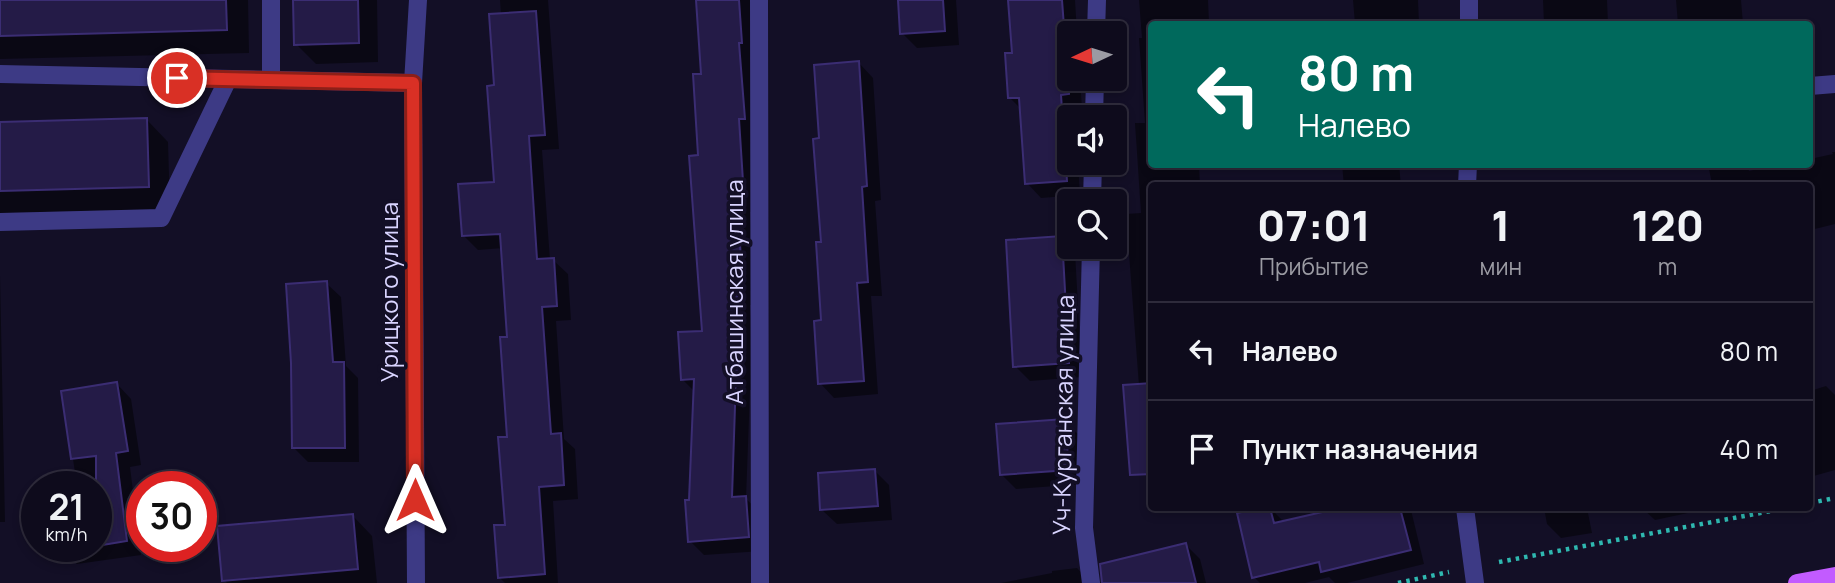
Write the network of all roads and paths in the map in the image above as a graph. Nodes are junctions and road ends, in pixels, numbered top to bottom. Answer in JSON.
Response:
{"nodes":[{"id":1,"x":271,"y":0,"type":"edge"},
{"id":2,"x":418,"y":0,"type":"edge"},
{"id":3,"x":759,"y":0,"type":"edge"},
{"id":4,"x":1097,"y":0,"type":"edge"},
{"id":5,"x":1469,"y":0,"type":"edge"},
{"id":6,"x":1096,"y":21,"type":"edge"},
{"id":7,"x":1469,"y":21,"type":"edge"},
{"id":8,"x":0,"y":74,"type":"edge"},
{"id":9,"x":228,"y":79,"type":"junction"},
{"id":10,"x":271,"y":79,"type":"junction"},
{"id":11,"x":413,"y":83,"type":"junction"},
{"id":12,"x":1835,"y":84,"type":"edge"},
{"id":13,"x":1813,"y":86,"type":"edge"},
{"id":14,"x":0,"y":222,"type":"edge"},
{"id":15,"x":1091,"y":259,"type":"edge"},
{"id":16,"x":1835,"y":498,"type":"edge"},
{"id":17,"x":1813,"y":502,"type":"edge"},
{"id":18,"x":1465,"y":511,"type":"edge"},
{"id":19,"x":1773,"y":511,"type":"edge"},
{"id":20,"x":1474,"y":575,"type":"edge"},
{"id":21,"x":1835,"y":576,"type":"edge"},
{"id":22,"x":416,"y":583,"type":"edge"},
{"id":23,"x":760,"y":583,"type":"edge"},
{"id":24,"x":1091,"y":583,"type":"edge"},
{"id":25,"x":1398,"y":583,"type":"edge"},
{"id":26,"x":1797,"y":583,"type":"edge"}],
"edges":[{"from":1,"to":10,"type":"street"},
{"from":2,"to":11,"type":"street","name":"Урицкого улица"},
{"from":3,"to":23,"type":"street","name":"Атбашинская улица"},
{"from":4,"to":6,"type":"street"},
{"from":5,"to":7,"type":"street"},
{"from":8,"to":9,"type":"street"},
{"from":9,"to":10,"type":"street"},
{"from":9,"to":14,"type":"street"},
{"from":10,"to":11,"type":"street"},
{"from":11,"to":22,"type":"street","name":"Урицкого улица"},
{"from":12,"to":13,"type":"street"},
{"from":15,"to":24,"type":"street","name":"Уч-Курганская улица"},
{"from":16,"to":17,"type":"path"},
{"from":18,"to":20,"type":"street"},
{"from":19,"to":20,"type":"path"},
{"from":20,"to":25,"type":"path"},
{"from":21,"to":26,"type":"main road"}]}
